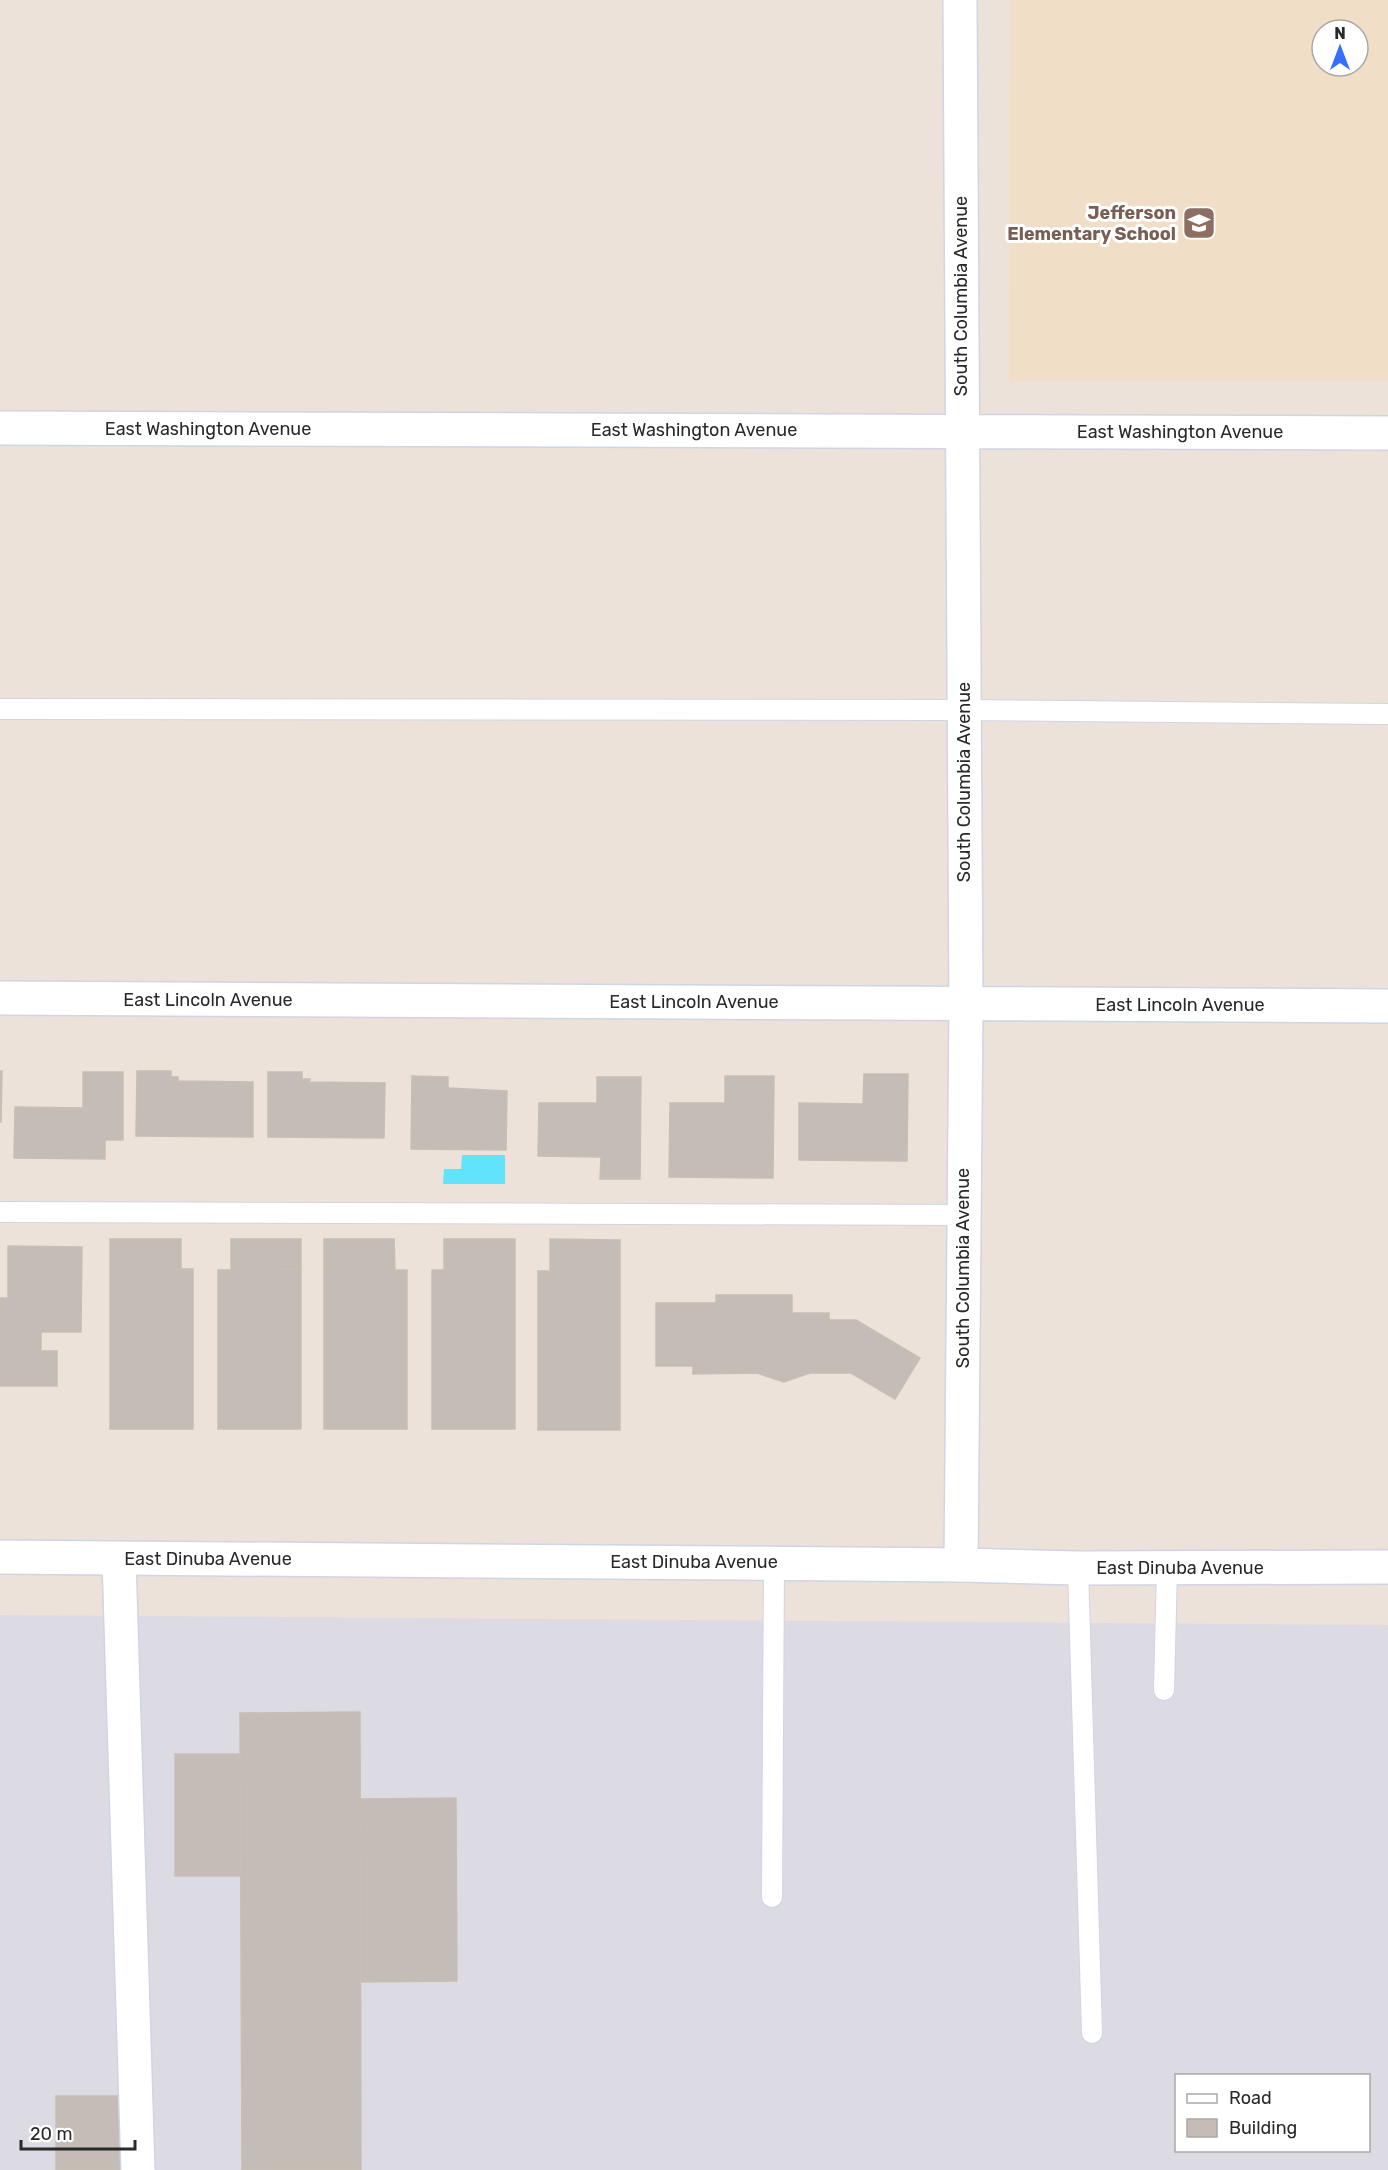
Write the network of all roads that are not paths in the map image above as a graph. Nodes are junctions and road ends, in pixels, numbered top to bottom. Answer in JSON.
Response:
{"nodes":[{"id":1,"x":960,"y":0,"type":"edge"},
{"id":2,"x":0,"y":428,"type":"edge"},
{"id":3,"x":961,"y":431,"type":"junction"},
{"id":4,"x":1388,"y":432,"type":"edge"},
{"id":5,"x":0,"y":709,"type":"edge"},
{"id":6,"x":963,"y":710,"type":"junction"},
{"id":7,"x":1388,"y":714,"type":"edge"},
{"id":8,"x":0,"y":998,"type":"edge"},
{"id":9,"x":966,"y":1004,"type":"junction"},
{"id":10,"x":1388,"y":1006,"type":"edge"},
{"id":11,"x":0,"y":1212,"type":"edge"},
{"id":12,"x":963,"y":1215,"type":"junction"},
{"id":13,"x":0,"y":1557,"type":"edge"},
{"id":14,"x":119,"y":1559,"type":"junction"},
{"id":15,"x":774,"y":1563,"type":"junction"},
{"id":16,"x":961,"y":1565,"type":"junction"},
{"id":17,"x":1388,"y":1567,"type":"edge"},
{"id":18,"x":1078,"y":1568,"type":"junction"},
{"id":19,"x":1167,"y":1568,"type":"junction"},
{"id":20,"x":1164,"y":1690,"type":"dead end"},
{"id":21,"x":772,"y":1897,"type":"dead end"},
{"id":22,"x":1092,"y":2033,"type":"dead end"},
{"id":23,"x":138,"y":2170,"type":"edge"}],
"edges":[{"from":1,"to":3,"type":"street","name":"South Columbia Avenue"},
{"from":2,"to":3,"type":"street","name":"East Washington Avenue"},
{"from":3,"to":4,"type":"street","name":"East Washington Avenue"},
{"from":3,"to":6,"type":"street","name":"South Columbia Avenue"},
{"from":5,"to":6,"type":"lane"},
{"from":6,"to":7,"type":"lane"},
{"from":6,"to":9,"type":"street","name":"South Columbia Avenue"},
{"from":8,"to":9,"type":"street","name":"East Lincoln Avenue"},
{"from":9,"to":10,"type":"street","name":"East Lincoln Avenue"},
{"from":9,"to":12,"type":"street","name":"South Columbia Avenue"},
{"from":11,"to":12,"type":"lane"},
{"from":12,"to":16,"type":"street","name":"South Columbia Avenue"},
{"from":13,"to":14,"type":"street","name":"East Dinuba Avenue"},
{"from":14,"to":15,"type":"street","name":"East Dinuba Avenue"},
{"from":14,"to":23,"type":"street"},
{"from":15,"to":16,"type":"street","name":"East Dinuba Avenue"},
{"from":15,"to":21,"type":"lane"},
{"from":16,"to":18,"type":"street","name":"East Dinuba Avenue"},
{"from":17,"to":19,"type":"street","name":"East Dinuba Avenue"},
{"from":18,"to":19,"type":"street","name":"East Dinuba Avenue"},
{"from":18,"to":22,"type":"lane"},
{"from":19,"to":20,"type":"lane"}]}
